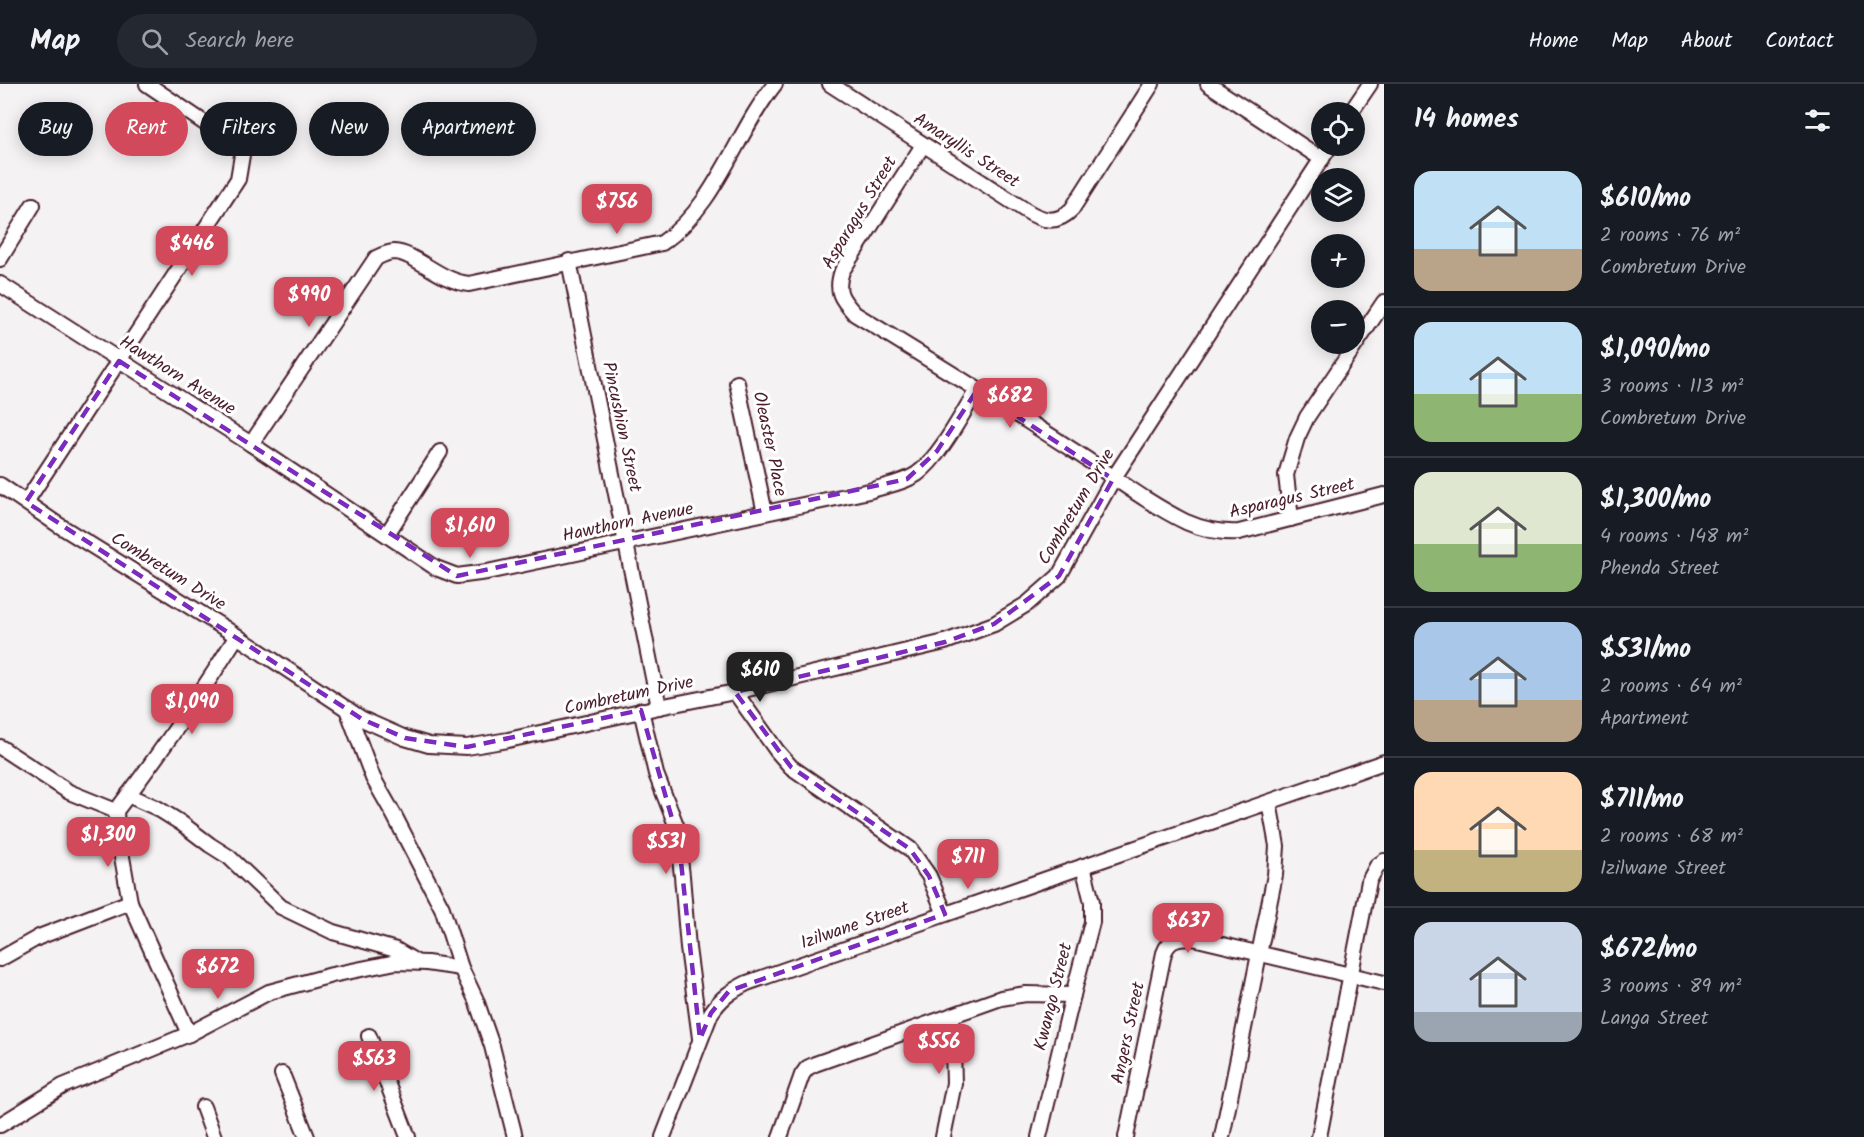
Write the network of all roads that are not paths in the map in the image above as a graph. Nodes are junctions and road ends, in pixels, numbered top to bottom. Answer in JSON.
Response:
{"nodes":[{"id":1,"x":147,"y":84,"type":"edge"},
{"id":2,"x":776,"y":84,"type":"edge"},
{"id":3,"x":830,"y":84,"type":"edge"},
{"id":4,"x":1152,"y":84,"type":"edge"},
{"id":5,"x":1208,"y":84,"type":"edge"},
{"id":6,"x":1370,"y":84,"type":"edge"},
{"id":7,"x":1358,"y":102,"type":"edge"},
{"id":8,"x":923,"y":145,"type":"junction"},
{"id":9,"x":1324,"y":156,"type":"edge"},
{"id":10,"x":1322,"y":159,"type":"junction"},
{"id":11,"x":33,"y":205,"type":"dead end"},
{"id":12,"x":0,"y":259,"type":"edge"},
{"id":13,"x":569,"y":261,"type":"junction"},
{"id":14,"x":0,"y":284,"type":"edge"},
{"id":15,"x":1384,"y":302,"type":"edge"},
{"id":16,"x":118,"y":361,"type":"junction"},
{"id":17,"x":737,"y":383,"type":"dead end"},
{"id":18,"x":977,"y":390,"type":"junction"},
{"id":19,"x":251,"y":444,"type":"junction"},
{"id":20,"x":440,"y":452,"type":"dead end"},
{"id":21,"x":1113,"y":479,"type":"junction"},
{"id":22,"x":0,"y":485,"type":"edge"},
{"id":23,"x":1384,"y":495,"type":"edge"},
{"id":24,"x":27,"y":502,"type":"junction"},
{"id":25,"x":765,"y":513,"type":"junction"},
{"id":26,"x":1291,"y":519,"type":"junction"},
{"id":27,"x":387,"y":534,"type":"junction"},
{"id":28,"x":626,"y":542,"type":"junction"},
{"id":29,"x":237,"y":636,"type":"junction"},
{"id":30,"x":735,"y":693,"type":"junction"},
{"id":31,"x":659,"y":707,"type":"junction"},
{"id":32,"x":347,"y":709,"type":"junction"},
{"id":33,"x":641,"y":711,"type":"junction"},
{"id":34,"x":0,"y":747,"type":"edge"},
{"id":35,"x":1384,"y":762,"type":"edge"},
{"id":36,"x":129,"y":795,"type":"junction"},
{"id":37,"x":1269,"y":802,"type":"junction"},
{"id":38,"x":116,"y":811,"type":"junction"},
{"id":39,"x":1384,"y":861,"type":"edge"},
{"id":40,"x":1083,"y":866,"type":"junction"},
{"id":41,"x":130,"y":902,"type":"junction"},
{"id":42,"x":945,"y":914,"type":"junction"},
{"id":43,"x":1258,"y":954,"type":"junction"},
{"id":44,"x":0,"y":959,"type":"edge"},
{"id":45,"x":418,"y":963,"type":"junction"},
{"id":46,"x":461,"y":968,"type":"junction"},
{"id":47,"x":1351,"y":976,"type":"junction"},
{"id":48,"x":1384,"y":983,"type":"edge"},
{"id":49,"x":1073,"y":995,"type":"junction"},
{"id":50,"x":952,"y":1015,"type":"junction"},
{"id":51,"x":189,"y":1034,"type":"junction"},
{"id":52,"x":369,"y":1036,"type":"dead end"},
{"id":53,"x":700,"y":1039,"type":"junction"},
{"id":54,"x":282,"y":1074,"type":"dead end"},
{"id":55,"x":203,"y":1107,"type":"dead end"},
{"id":56,"x":0,"y":1125,"type":"edge"},
{"id":57,"x":214,"y":1137,"type":"edge"},
{"id":58,"x":307,"y":1137,"type":"edge"},
{"id":59,"x":408,"y":1137,"type":"edge"},
{"id":60,"x":515,"y":1137,"type":"edge"},
{"id":61,"x":663,"y":1137,"type":"edge"},
{"id":62,"x":780,"y":1137,"type":"edge"},
{"id":63,"x":943,"y":1137,"type":"edge"},
{"id":64,"x":1039,"y":1137,"type":"edge"},
{"id":65,"x":1126,"y":1137,"type":"edge"},
{"id":66,"x":1222,"y":1137,"type":"edge"},
{"id":67,"x":1319,"y":1137,"type":"edge"}],
"edges":[{"from":1,"to":16,"type":"street"},
{"from":2,"to":13,"type":"street"},
{"from":3,"to":8,"type":"street","name":"Amaryllis Street"},
{"from":4,"to":8,"type":"street","name":"Amaryllis Street"},
{"from":5,"to":10,"type":"street"},
{"from":6,"to":7,"type":"street"},
{"from":8,"to":18,"type":"street","name":"Asparagus Street"},
{"from":9,"to":10,"type":"street","name":"Combretum Drive"},
{"from":10,"to":21,"type":"street","name":"Combretum Drive"},
{"from":11,"to":12,"type":"street"},
{"from":13,"to":19,"type":"street"},
{"from":13,"to":28,"type":"street","name":"Pincushion Street"},
{"from":14,"to":16,"type":"street","name":"Hawthorn Avenue"},
{"from":15,"to":26,"type":"street"},
{"from":16,"to":19,"type":"street","name":"Hawthorn Avenue"},
{"from":16,"to":24,"type":"street"},
{"from":17,"to":25,"type":"street","name":"Oleaster Place"},
{"from":18,"to":21,"type":"street","name":"Asparagus Street"},
{"from":18,"to":25,"type":"street","name":"Hawthorn Avenue"},
{"from":19,"to":27,"type":"street","name":"Hawthorn Avenue"},
{"from":20,"to":27,"type":"street"},
{"from":21,"to":26,"type":"street","name":"Asparagus Street"},
{"from":21,"to":30,"type":"street","name":"Combretum Drive"},
{"from":22,"to":24,"type":"street","name":"Combretum Drive"},
{"from":23,"to":26,"type":"street","name":"Asparagus Street"},
{"from":24,"to":29,"type":"street","name":"Combretum Drive"},
{"from":25,"to":28,"type":"street","name":"Hawthorn Avenue"},
{"from":27,"to":28,"type":"street","name":"Hawthorn Avenue"},
{"from":28,"to":31,"type":"street","name":"Pincushion Street"},
{"from":29,"to":32,"type":"street","name":"Combretum Drive"},
{"from":29,"to":36,"type":"street"},
{"from":30,"to":31,"type":"street","name":"Combretum Drive"},
{"from":30,"to":42,"type":"street"},
{"from":31,"to":33,"type":"street","name":"Combretum Drive"},
{"from":32,"to":33,"type":"street","name":"Combretum Drive"},
{"from":32,"to":46,"type":"street"},
{"from":33,"to":53,"type":"street"},
{"from":34,"to":38,"type":"street"},
{"from":35,"to":37,"type":"street","name":"Izilwane Street"},
{"from":36,"to":38,"type":"street"},
{"from":36,"to":45,"type":"street"},
{"from":37,"to":40,"type":"street","name":"Izilwane Street"},
{"from":37,"to":43,"type":"street"},
{"from":38,"to":41,"type":"street"},
{"from":39,"to":47,"type":"street"},
{"from":40,"to":42,"type":"street","name":"Izilwane Street"},
{"from":40,"to":49,"type":"street","name":"Kwango Street"},
{"from":41,"to":44,"type":"street"},
{"from":41,"to":51,"type":"street"},
{"from":42,"to":53,"type":"street","name":"Izilwane Street"},
{"from":43,"to":47,"type":"street","name":"Angers Street"},
{"from":43,"to":65,"type":"street","name":"Angers Street"},
{"from":43,"to":66,"type":"street"},
{"from":45,"to":46,"type":"street"},
{"from":45,"to":51,"type":"street"},
{"from":46,"to":60,"type":"street"},
{"from":47,"to":48,"type":"street","name":"Angers Street"},
{"from":47,"to":67,"type":"street"},
{"from":49,"to":50,"type":"street"},
{"from":49,"to":64,"type":"street","name":"Kwango Street"},
{"from":50,"to":62,"type":"street"},
{"from":50,"to":63,"type":"street"},
{"from":51,"to":56,"type":"street"},
{"from":52,"to":59,"type":"street"},
{"from":53,"to":61,"type":"street","name":"Izilwane Street"},
{"from":54,"to":58,"type":"street"},
{"from":55,"to":57,"type":"street"}]}
